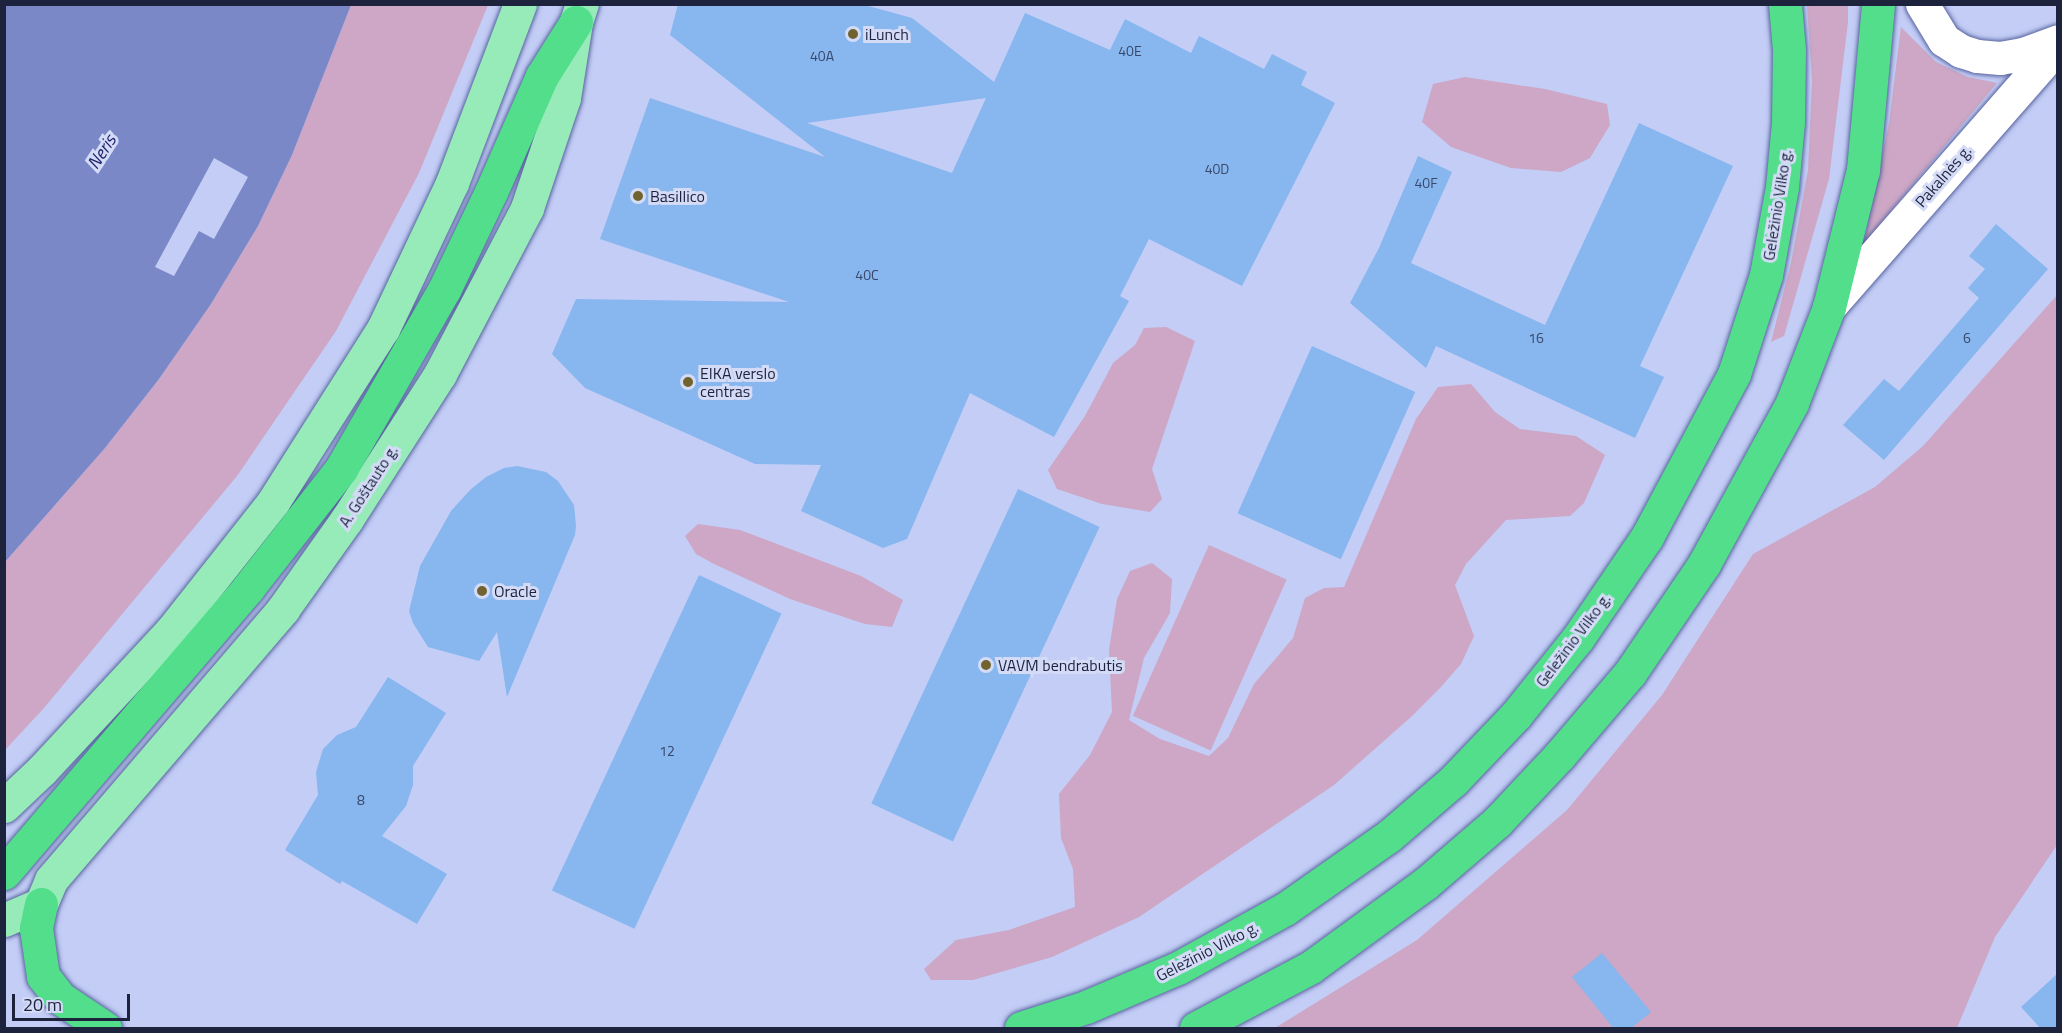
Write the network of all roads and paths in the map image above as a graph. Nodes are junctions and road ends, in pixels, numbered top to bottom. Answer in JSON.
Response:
{"nodes":[{"id":1,"x":520,"y":4,"type":"edge"},
{"id":2,"x":1785,"y":4,"type":"edge"},
{"id":3,"x":1878,"y":4,"type":"edge"},
{"id":4,"x":1922,"y":4,"type":"edge"},
{"id":5,"x":579,"y":13,"type":"edge"},
{"id":6,"x":2058,"y":43,"type":"edge"},
{"id":7,"x":1829,"y":307,"type":"junction"},
{"id":8,"x":4,"y":806,"type":"edge"},
{"id":9,"x":4,"y":873,"type":"edge"},
{"id":10,"x":41,"y":904,"type":"junction"},
{"id":11,"x":4,"y":920,"type":"edge"},
{"id":12,"x":105,"y":1029,"type":"edge"},
{"id":13,"x":1021,"y":1029,"type":"edge"},
{"id":14,"x":1196,"y":1029,"type":"edge"}],
"edges":[{"from":1,"to":8,"type":"main road"},
{"from":2,"to":13,"type":"highway","name":"Geležinio Vilko g."},
{"from":3,"to":7,"type":"highway"},
{"from":4,"to":6,"type":"street"},
{"from":5,"to":9,"type":"highway"},
{"from":5,"to":10,"type":"main road","name":"A. Goštauto g."},
{"from":6,"to":7,"type":"street","name":"Pakalnės g."},
{"from":7,"to":14,"type":"highway"},
{"from":10,"to":11,"type":"main road"},
{"from":10,"to":12,"type":"highway"}]}
